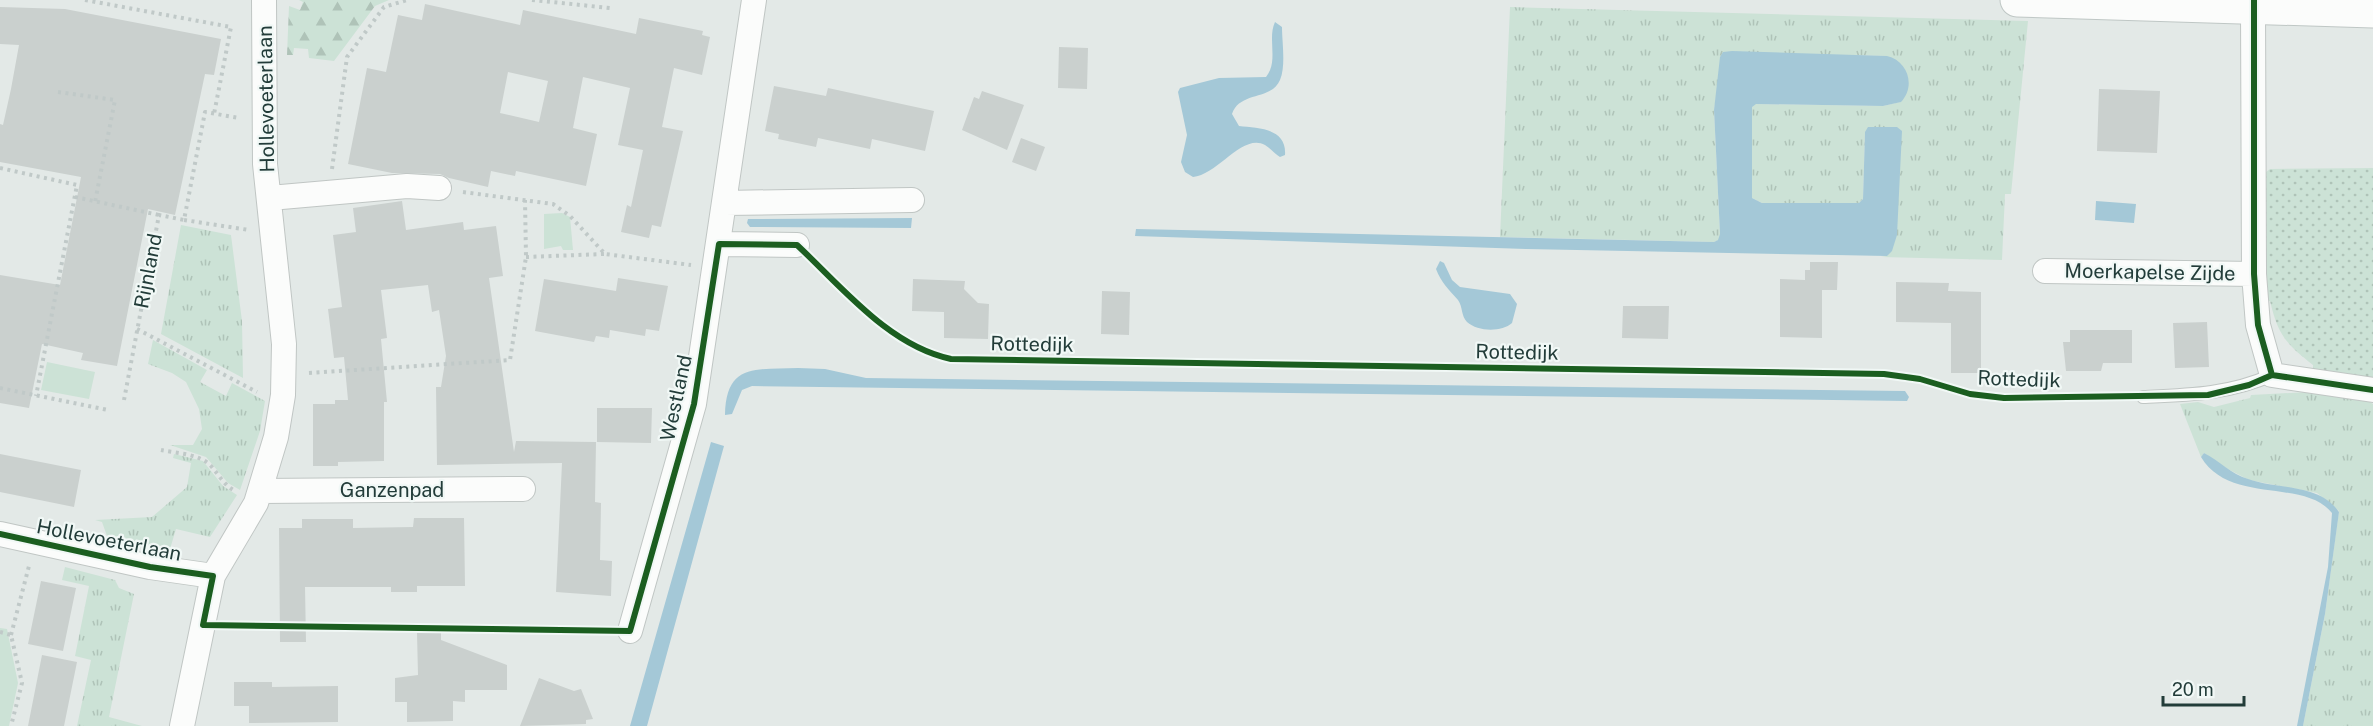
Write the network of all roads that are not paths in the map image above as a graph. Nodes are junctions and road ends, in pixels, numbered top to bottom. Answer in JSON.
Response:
{"nodes":[{"id":1,"x":264,"y":0,"type":"edge"},
{"id":2,"x":754,"y":0,"type":"edge"},
{"id":3,"x":2017,"y":0,"type":"edge"},
{"id":4,"x":2254,"y":4,"type":"edge"},
{"id":5,"x":2373,"y":11,"type":"edge"},
{"id":6,"x":439,"y":188,"type":"road end"},
{"id":7,"x":270,"y":198,"type":"junction"},
{"id":8,"x":912,"y":200,"type":"dead end"},
{"id":9,"x":725,"y":203,"type":"junction"},
{"id":10,"x":797,"y":245,"type":"dead end"},
{"id":11,"x":717,"y":254,"type":"junction"},
{"id":12,"x":2045,"y":271,"type":"dead end"},
{"id":13,"x":2254,"y":274,"type":"junction"},
{"id":14,"x":2272,"y":375,"type":"junction"},
{"id":15,"x":2373,"y":390,"type":"edge"},
{"id":16,"x":2143,"y":397,"type":"dead end"},
{"id":17,"x":523,"y":489,"type":"dead end"},
{"id":18,"x":258,"y":497,"type":"junction"},
{"id":19,"x":0,"y":534,"type":"edge"},
{"id":20,"x":213,"y":576,"type":"junction"},
{"id":21,"x":630,"y":631,"type":"dead end"},
{"id":22,"x":182,"y":726,"type":"edge"}],
"edges":[{"from":1,"to":7,"type":"street","name":"Hollevoeterlaan"},
{"from":2,"to":9,"type":"street","name":"Westland"},
{"from":3,"to":4,"type":"street"},
{"from":4,"to":5,"type":"street"},
{"from":4,"to":13,"type":"street"},
{"from":6,"to":7,"type":"street"},
{"from":7,"to":18,"type":"street","name":"Hollevoeterlaan"},
{"from":8,"to":9,"type":"street"},
{"from":9,"to":11,"type":"street","name":"Westland"},
{"from":10,"to":11,"type":"street"},
{"from":11,"to":21,"type":"street","name":"Westland"},
{"from":12,"to":13,"type":"street","name":"Moerkapelse Zijde"},
{"from":13,"to":14,"type":"street"},
{"from":14,"to":15,"type":"street"},
{"from":14,"to":16,"type":"lane"},
{"from":17,"to":18,"type":"street","name":"Ganzenpad"},
{"from":18,"to":20,"type":"street","name":"Hollevoeterlaan"},
{"from":19,"to":20,"type":"street","name":"Hollevoeterlaan"},
{"from":20,"to":22,"type":"street"}]}
